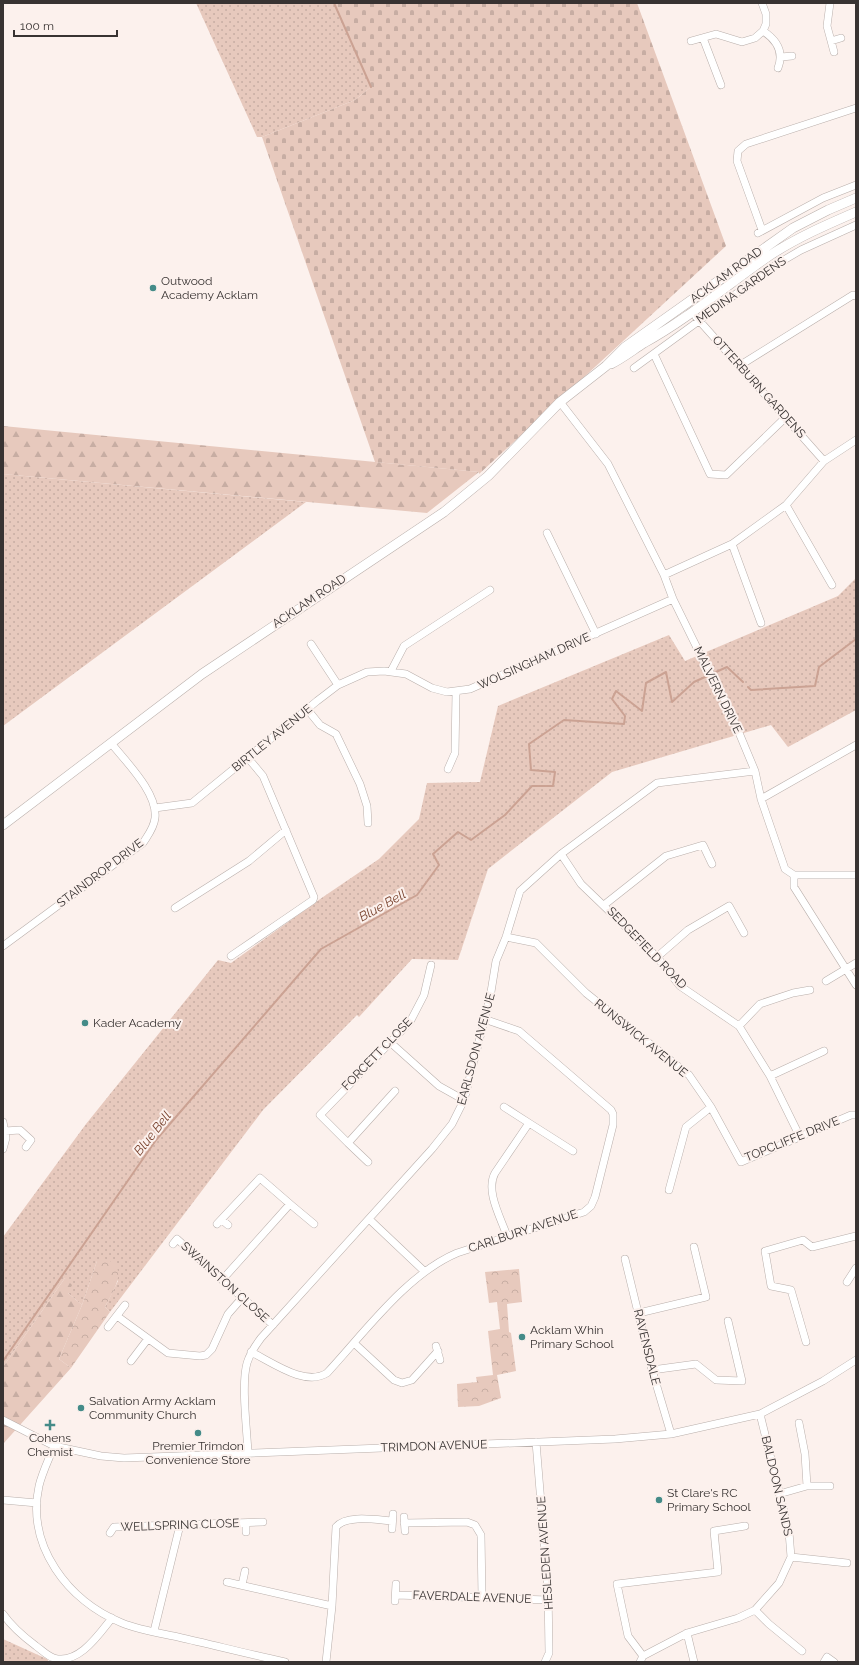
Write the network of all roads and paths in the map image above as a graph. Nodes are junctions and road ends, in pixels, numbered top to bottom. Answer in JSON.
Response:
{"nodes":[{"id":1,"x":762,"y":3,"type":"edge"},
{"id":2,"x":830,"y":3,"type":"edge"},
{"id":3,"x":763,"y":31,"type":"junction"},
{"id":4,"x":703,"y":38,"type":"junction"},
{"id":5,"x":841,"y":38,"type":"dead end"},
{"id":6,"x":831,"y":41,"type":"junction"},
{"id":7,"x":692,"y":42,"type":"dead end"},
{"id":8,"x":834,"y":52,"type":"dead end"},
{"id":9,"x":792,"y":56,"type":"dead end"},
{"id":10,"x":781,"y":57,"type":"junction"},
{"id":11,"x":778,"y":68,"type":"dead end"},
{"id":12,"x":721,"y":85,"type":"dead end"},
{"id":13,"x":856,"y":108,"type":"edge"},
{"id":14,"x":854,"y":186,"type":"edge"},
{"id":15,"x":856,"y":197,"type":"edge"},
{"id":16,"x":856,"y":212,"type":"edge"},
{"id":17,"x":856,"y":225,"type":"edge"},
{"id":18,"x":856,"y":296,"type":"edge"},
{"id":19,"x":696,"y":317,"type":"junction"},
{"id":20,"x":654,"y":354,"type":"junction"},
{"id":21,"x":606,"y":366,"type":"junction"},
{"id":22,"x":739,"y":366,"type":"junction"},
{"id":23,"x":634,"y":368,"type":"dead end"},
{"id":24,"x":560,"y":402,"type":"junction"},
{"id":25,"x":786,"y":417,"type":"junction"},
{"id":26,"x":856,"y":440,"type":"edge"},
{"id":27,"x":824,"y":461,"type":"junction"},
{"id":28,"x":786,"y":505,"type":"junction"},
{"id":29,"x":547,"y":533,"type":"dead end"},
{"id":30,"x":732,"y":544,"type":"junction"},
{"id":31,"x":664,"y":575,"type":"junction"},
{"id":32,"x":832,"y":585,"type":"dead end"},
{"id":33,"x":490,"y":590,"type":"dead end"},
{"id":34,"x":673,"y":599,"type":"junction"},
{"id":35,"x":761,"y":623,"type":"dead end"},
{"id":36,"x":596,"y":634,"type":"junction"},
{"id":37,"x":311,"y":644,"type":"dead end"},
{"id":38,"x":391,"y":671,"type":"junction"},
{"id":39,"x":338,"y":685,"type":"junction"},
{"id":40,"x":456,"y":692,"type":"junction"},
{"id":41,"x":307,"y":710,"type":"junction"},
{"id":42,"x":111,"y":743,"type":"junction"},
{"id":43,"x":856,"y":745,"type":"edge"},
{"id":44,"x":248,"y":758,"type":"junction"},
{"id":45,"x":448,"y":769,"type":"dead end"},
{"id":46,"x":755,"y":772,"type":"junction"},
{"id":47,"x":761,"y":799,"type":"junction"},
{"id":48,"x":155,"y":808,"type":"junction"},
{"id":49,"x":368,"y":823,"type":"dead end"},
{"id":50,"x":3,"y":825,"type":"edge"},
{"id":51,"x":286,"y":830,"type":"junction"},
{"id":52,"x":561,"y":854,"type":"junction"},
{"id":53,"x":712,"y":864,"type":"dead end"},
{"id":54,"x":794,"y":875,"type":"junction"},
{"id":55,"x":856,"y":875,"type":"edge"},
{"id":56,"x":604,"y":905,"type":"junction"},
{"id":57,"x":175,"y":908,"type":"dead end"},
{"id":58,"x":744,"y":933,"type":"dead end"},
{"id":59,"x":506,"y":937,"type":"junction"},
{"id":60,"x":3,"y":946,"type":"edge"},
{"id":61,"x":231,"y":956,"type":"dead end"},
{"id":62,"x":657,"y":957,"type":"junction"},
{"id":63,"x":856,"y":963,"type":"edge"},
{"id":64,"x":431,"y":965,"type":"dead end"},
{"id":65,"x":846,"y":969,"type":"junction"},
{"id":66,"x":826,"y":981,"type":"dead end"},
{"id":67,"x":856,"y":985,"type":"edge"},
{"id":68,"x":810,"y":990,"type":"dead end"},
{"id":69,"x":484,"y":1020,"type":"junction"},
{"id":70,"x":739,"y":1026,"type":"junction"},
{"id":71,"x":391,"y":1043,"type":"junction"},
{"id":72,"x":824,"y":1051,"type":"dead end"},
{"id":73,"x":770,"y":1076,"type":"junction"},
{"id":74,"x":395,"y":1091,"type":"dead end"},
{"id":75,"x":464,"y":1100,"type":"junction"},
{"id":76,"x":504,"y":1107,"type":"dead end"},
{"id":77,"x":711,"y":1107,"type":"junction"},
{"id":78,"x":856,"y":1115,"type":"edge"},
{"id":79,"x":3,"y":1122,"type":"edge"},
{"id":80,"x":529,"y":1123,"type":"junction"},
{"id":81,"x":5,"y":1130,"type":"junction"},
{"id":82,"x":800,"y":1137,"type":"junction"},
{"id":83,"x":348,"y":1143,"type":"junction"},
{"id":84,"x":26,"y":1146,"type":"dead end"},
{"id":85,"x":3,"y":1149,"type":"edge"},
{"id":86,"x":572,"y":1151,"type":"dead end"},
{"id":87,"x":368,"y":1162,"type":"dead end"},
{"id":88,"x":669,"y":1190,"type":"dead end"},
{"id":89,"x":290,"y":1204,"type":"junction"},
{"id":90,"x":369,"y":1219,"type":"junction"},
{"id":91,"x":314,"y":1224,"type":"dead end"},
{"id":92,"x":228,"y":1225,"type":"dead end"},
{"id":93,"x":507,"y":1236,"type":"junction"},
{"id":94,"x":856,"y":1236,"type":"edge"},
{"id":95,"x":177,"y":1239,"type":"dead end"},
{"id":96,"x":694,"y":1247,"type":"dead end"},
{"id":97,"x":625,"y":1259,"type":"dead end"},
{"id":98,"x":856,"y":1268,"type":"edge"},
{"id":99,"x":424,"y":1271,"type":"junction"},
{"id":100,"x":222,"y":1280,"type":"junction"},
{"id":101,"x":847,"y":1282,"type":"dead end"},
{"id":102,"x":242,"y":1298,"type":"junction"},
{"id":103,"x":125,"y":1305,"type":"dead end"},
{"id":104,"x":639,"y":1313,"type":"junction"},
{"id":105,"x":117,"y":1316,"type":"junction"},
{"id":106,"x":728,"y":1321,"type":"dead end"},
{"id":107,"x":273,"y":1325,"type":"junction"},
{"id":108,"x":108,"y":1327,"type":"dead end"},
{"id":109,"x":147,"y":1340,"type":"junction"},
{"id":110,"x":806,"y":1342,"type":"dead end"},
{"id":111,"x":354,"y":1343,"type":"junction"},
{"id":112,"x":251,"y":1352,"type":"junction"},
{"id":113,"x":440,"y":1360,"type":"dead end"},
{"id":114,"x":856,"y":1360,"type":"edge"},
{"id":115,"x":131,"y":1361,"type":"dead end"},
{"id":116,"x":652,"y":1370,"type":"junction"},
{"id":117,"x":760,"y":1414,"type":"junction"},
{"id":118,"x":3,"y":1420,"type":"edge"},
{"id":119,"x":799,"y":1424,"type":"dead end"},
{"id":120,"x":671,"y":1434,"type":"junction"},
{"id":121,"x":536,"y":1442,"type":"junction"},
{"id":122,"x":54,"y":1446,"type":"junction"},
{"id":123,"x":248,"y":1453,"type":"junction"},
{"id":124,"x":807,"y":1486,"type":"junction"},
{"id":125,"x":830,"y":1486,"type":"dead end"},
{"id":126,"x":779,"y":1494,"type":"junction"},
{"id":127,"x":3,"y":1500,"type":"edge"},
{"id":128,"x":37,"y":1503,"type":"junction"},
{"id":129,"x":392,"y":1521,"type":"dead end"},
{"id":130,"x":263,"y":1522,"type":"dead end"},
{"id":131,"x":246,"y":1523,"type":"junction"},
{"id":132,"x":404,"y":1524,"type":"dead end"},
{"id":133,"x":180,"y":1525,"type":"junction"},
{"id":134,"x":112,"y":1526,"type":"dead end"},
{"id":135,"x":745,"y":1526,"type":"dead end"},
{"id":136,"x":246,"y":1532,"type":"dead end"},
{"id":137,"x":791,"y":1557,"type":"junction"},
{"id":138,"x":847,"y":1564,"type":"dead end"},
{"id":139,"x":245,"y":1571,"type":"dead end"},
{"id":140,"x":227,"y":1582,"type":"dead end"},
{"id":141,"x":396,"y":1584,"type":"dead end"},
{"id":142,"x":242,"y":1585,"type":"junction"},
{"id":143,"x":482,"y":1597,"type":"junction"},
{"id":144,"x":549,"y":1600,"type":"junction"},
{"id":145,"x":332,"y":1606,"type":"junction"},
{"id":146,"x":755,"y":1610,"type":"junction"},
{"id":147,"x":3,"y":1614,"type":"edge"},
{"id":148,"x":112,"y":1618,"type":"junction"},
{"id":149,"x":154,"y":1631,"type":"junction"},
{"id":150,"x":687,"y":1633,"type":"junction"},
{"id":151,"x":802,"y":1651,"type":"dead end"},
{"id":152,"x":641,"y":1659,"type":"edge"},
{"id":153,"x":284,"y":1662,"type":"edge"},
{"id":154,"x":326,"y":1662,"type":"edge"},
{"id":155,"x":545,"y":1662,"type":"edge"},
{"id":156,"x":694,"y":1662,"type":"edge"},
{"id":157,"x":824,"y":1662,"type":"edge"},
{"id":158,"x":834,"y":1662,"type":"edge"}],
"edges":[{"from":1,"to":3,"type":"street"},
{"from":2,"to":6,"type":"street"},
{"from":3,"to":4,"type":"street"},
{"from":3,"to":10,"type":"street"},
{"from":4,"to":7,"type":"street"},
{"from":4,"to":12,"type":"street"},
{"from":5,"to":6,"type":"street"},
{"from":6,"to":8,"type":"street"},
{"from":9,"to":10,"type":"street"},
{"from":10,"to":11,"type":"street"},
{"from":13,"to":14,"type":"street"},
{"from":14,"to":15,"type":"street"},
{"from":15,"to":21,"type":"main road","name":"ACKLAM ROAD"},
{"from":16,"to":19,"type":"main road","name":"ACKLAM ROAD"},
{"from":17,"to":19,"type":"street","name":"MEDINA GARDENS"},
{"from":18,"to":22,"type":"street"},
{"from":19,"to":20,"type":"street","name":"MEDINA GARDENS"},
{"from":19,"to":21,"type":"main road","name":"ACKLAM ROAD"},
{"from":19,"to":22,"type":"street","name":"OTTERBURN GARDENS"},
{"from":20,"to":23,"type":"street","name":"MEDINA GARDENS"},
{"from":20,"to":25,"type":"street"},
{"from":21,"to":24,"type":"main road","name":"ACKLAM ROAD"},
{"from":22,"to":25,"type":"street","name":"OTTERBURN GARDENS"},
{"from":24,"to":31,"type":"street","name":"MALVERN DRIVE"},
{"from":24,"to":42,"type":"main road","name":"ACKLAM ROAD"},
{"from":25,"to":27,"type":"street","name":"OTTERBURN GARDENS"},
{"from":26,"to":27,"type":"street"},
{"from":27,"to":28,"type":"street"},
{"from":28,"to":30,"type":"street"},
{"from":28,"to":32,"type":"street"},
{"from":29,"to":36,"type":"street"},
{"from":30,"to":31,"type":"street"},
{"from":30,"to":35,"type":"street"},
{"from":31,"to":34,"type":"street","name":"MALVERN DRIVE"},
{"from":33,"to":38,"type":"street"},
{"from":34,"to":36,"type":"street","name":"WOLSINGHAM DRIVE"},
{"from":34,"to":46,"type":"street","name":"MALVERN DRIVE"},
{"from":36,"to":40,"type":"street","name":"WOLSINGHAM DRIVE"},
{"from":37,"to":39,"type":"street"},
{"from":38,"to":39,"type":"street","name":"BIRTLEY AVENUE"},
{"from":38,"to":40,"type":"street","name":"WOLSINGHAM DRIVE"},
{"from":39,"to":41,"type":"street","name":"BIRTLEY AVENUE"},
{"from":40,"to":45,"type":"street"},
{"from":41,"to":44,"type":"street","name":"BIRTLEY AVENUE"},
{"from":41,"to":49,"type":"street"},
{"from":42,"to":48,"type":"street"},
{"from":42,"to":50,"type":"main road","name":"ACKLAM ROAD"},
{"from":43,"to":47,"type":"street"},
{"from":44,"to":48,"type":"street","name":"BIRTLEY AVENUE"},
{"from":44,"to":51,"type":"street"},
{"from":46,"to":47,"type":"street","name":"MALVERN DRIVE"},
{"from":46,"to":52,"type":"street","name":"EARLSDON AVENUE"},
{"from":47,"to":54,"type":"street","name":"MALVERN DRIVE"},
{"from":48,"to":60,"type":"street","name":"STAINDROP DRIVE"},
{"from":51,"to":57,"type":"street"},
{"from":51,"to":61,"type":"street"},
{"from":52,"to":56,"type":"street","name":"SEDGEFIELD ROAD"},
{"from":52,"to":59,"type":"street","name":"EARLSDON AVENUE"},
{"from":53,"to":56,"type":"street"},
{"from":54,"to":55,"type":"street"},
{"from":54,"to":65,"type":"street"},
{"from":56,"to":62,"type":"street","name":"SEDGEFIELD ROAD"},
{"from":58,"to":62,"type":"street"},
{"from":59,"to":69,"type":"street","name":"EARLSDON AVENUE"},
{"from":59,"to":77,"type":"street","name":"RUNSWICK AVENUE"},
{"from":62,"to":70,"type":"street","name":"SEDGEFIELD ROAD"},
{"from":63,"to":65,"type":"street"},
{"from":64,"to":71,"type":"street","name":"FORCETT CLOSE"},
{"from":65,"to":66,"type":"street"},
{"from":65,"to":67,"type":"street"},
{"from":68,"to":70,"type":"street"},
{"from":69,"to":75,"type":"street","name":"EARLSDON AVENUE"},
{"from":69,"to":93,"type":"street","name":"CARLBURY AVENUE"},
{"from":70,"to":73,"type":"street","name":"SEDGEFIELD ROAD"},
{"from":71,"to":75,"type":"street"},
{"from":71,"to":83,"type":"street","name":"FORCETT CLOSE"},
{"from":72,"to":73,"type":"street"},
{"from":73,"to":82,"type":"street","name":"SEDGEFIELD ROAD"},
{"from":74,"to":83,"type":"street"},
{"from":75,"to":90,"type":"street","name":"EARLSDON AVENUE"},
{"from":76,"to":80,"type":"street"},
{"from":77,"to":82,"type":"street","name":"TOPCLIFFE DRIVE"},
{"from":77,"to":88,"type":"street"},
{"from":78,"to":82,"type":"street","name":"TOPCLIFFE DRIVE"},
{"from":79,"to":81,"type":"street"},
{"from":80,"to":86,"type":"street"},
{"from":80,"to":93,"type":"street"},
{"from":81,"to":84,"type":"street"},
{"from":81,"to":85,"type":"street"},
{"from":83,"to":87,"type":"street"},
{"from":89,"to":91,"type":"street"},
{"from":89,"to":92,"type":"street"},
{"from":89,"to":100,"type":"street"},
{"from":90,"to":99,"type":"street"},
{"from":90,"to":107,"type":"street","name":"EARLSDON AVENUE"},
{"from":93,"to":99,"type":"street","name":"CARLBURY AVENUE"},
{"from":94,"to":110,"type":"street"},
{"from":95,"to":100,"type":"street","name":"SWAINSTON CLOSE"},
{"from":96,"to":104,"type":"street"},
{"from":97,"to":104,"type":"street","name":"RAVENSDALE"},
{"from":98,"to":101,"type":"street"},
{"from":99,"to":111,"type":"street","name":"CARLBURY AVENUE"},
{"from":100,"to":102,"type":"street","name":"SWAINSTON CLOSE"},
{"from":102,"to":107,"type":"street","name":"SWAINSTON CLOSE"},
{"from":102,"to":109,"type":"street"},
{"from":103,"to":105,"type":"street"},
{"from":104,"to":116,"type":"street","name":"RAVENSDALE"},
{"from":105,"to":108,"type":"street"},
{"from":105,"to":109,"type":"street"},
{"from":106,"to":116,"type":"street"},
{"from":107,"to":112,"type":"street","name":"EARLSDON AVENUE"},
{"from":109,"to":115,"type":"street"},
{"from":111,"to":112,"type":"street","name":"CARLBURY AVENUE"},
{"from":111,"to":113,"type":"street"},
{"from":112,"to":123,"type":"street","name":"EARLSDON AVENUE"},
{"from":114,"to":117,"type":"street","name":"TRIMDON AVENUE"},
{"from":116,"to":120,"type":"street","name":"RAVENSDALE"},
{"from":117,"to":120,"type":"street","name":"TRIMDON AVENUE"},
{"from":117,"to":126,"type":"street","name":"BALDOON SANDS"},
{"from":118,"to":122,"type":"street","name":"TRIMDON AVENUE"},
{"from":119,"to":124,"type":"street"},
{"from":120,"to":121,"type":"street","name":"TRIMDON AVENUE"},
{"from":121,"to":123,"type":"street","name":"TRIMDON AVENUE"},
{"from":121,"to":144,"type":"street","name":"HESLEDEN AVENUE"},
{"from":122,"to":123,"type":"street","name":"TRIMDON AVENUE"},
{"from":122,"to":128,"type":"street"},
{"from":124,"to":125,"type":"street"},
{"from":124,"to":126,"type":"street"},
{"from":126,"to":137,"type":"street","name":"BALDOON SANDS"},
{"from":127,"to":128,"type":"street"},
{"from":128,"to":148,"type":"street"},
{"from":129,"to":145,"type":"street"},
{"from":130,"to":131,"type":"street","name":"WELLSPRING CLOSE"},
{"from":131,"to":133,"type":"street","name":"WELLSPRING CLOSE"},
{"from":131,"to":136,"type":"street","name":"WELLSPRING CLOSE"},
{"from":132,"to":143,"type":"street"},
{"from":133,"to":134,"type":"street","name":"WELLSPRING CLOSE"},
{"from":133,"to":149,"type":"street"},
{"from":135,"to":152,"type":"street"},
{"from":137,"to":138,"type":"street"},
{"from":137,"to":146,"type":"street","name":"BALDOON SANDS"},
{"from":139,"to":142,"type":"street"},
{"from":140,"to":142,"type":"street"},
{"from":141,"to":143,"type":"street","name":"FAVERDALE AVENUE"},
{"from":142,"to":145,"type":"street"},
{"from":143,"to":144,"type":"street","name":"FAVERDALE AVENUE"},
{"from":144,"to":155,"type":"street","name":"HESLEDEN AVENUE"},
{"from":145,"to":154,"type":"street"},
{"from":146,"to":150,"type":"street","name":"BALDOON SANDS"},
{"from":146,"to":151,"type":"street"},
{"from":147,"to":148,"type":"street"},
{"from":148,"to":149,"type":"street"},
{"from":149,"to":153,"type":"street"},
{"from":150,"to":152,"type":"street","name":"BALDOON SANDS"},
{"from":150,"to":156,"type":"street"},
{"from":157,"to":158,"type":"street"}]}
